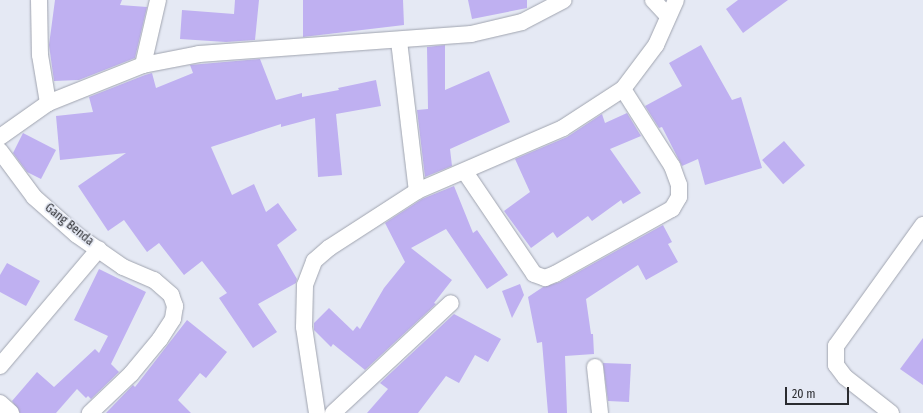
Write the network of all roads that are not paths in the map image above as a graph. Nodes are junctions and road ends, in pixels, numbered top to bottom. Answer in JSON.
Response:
{"nodes":[{"id":1,"x":38,"y":0,"type":"edge"},
{"id":2,"x":158,"y":0,"type":"edge"},
{"id":3,"x":564,"y":0,"type":"edge"},
{"id":4,"x":653,"y":0,"type":"edge"},
{"id":5,"x":676,"y":0,"type":"edge"},
{"id":6,"x":668,"y":16,"type":"junction"},
{"id":7,"x":399,"y":41,"type":"junction"},
{"id":8,"x":143,"y":65,"type":"junction"},
{"id":9,"x":623,"y":89,"type":"junction"},
{"id":10,"x":48,"y":104,"type":"junction"},
{"id":11,"x":0,"y":137,"type":"edge"},
{"id":12,"x":0,"y":151,"type":"edge"},
{"id":13,"x":465,"y":172,"type":"junction"},
{"id":14,"x":417,"y":191,"type":"junction"},
{"id":15,"x":923,"y":225,"type":"edge"},
{"id":16,"x":99,"y":249,"type":"junction"},
{"id":17,"x":451,"y":303,"type":"dead end"},
{"id":18,"x":0,"y":366,"type":"edge"},
{"id":19,"x":595,"y":367,"type":"dead end"},
{"id":20,"x":0,"y":403,"type":"edge"},
{"id":21,"x":10,"y":413,"type":"edge"},
{"id":22,"x":90,"y":413,"type":"edge"},
{"id":23,"x":317,"y":413,"type":"edge"},
{"id":24,"x":333,"y":413,"type":"edge"},
{"id":25,"x":600,"y":413,"type":"edge"},
{"id":26,"x":891,"y":413,"type":"edge"}],
"edges":[{"from":1,"to":10,"type":"street"},
{"from":2,"to":8,"type":"street"},
{"from":3,"to":7,"type":"street"},
{"from":4,"to":6,"type":"street"},
{"from":5,"to":6,"type":"street"},
{"from":6,"to":9,"type":"street"},
{"from":7,"to":8,"type":"street"},
{"from":7,"to":14,"type":"street"},
{"from":8,"to":10,"type":"street"},
{"from":9,"to":13,"type":"street"},
{"from":9,"to":13,"type":"street"},
{"from":10,"to":11,"type":"street"},
{"from":12,"to":16,"type":"street","name":"Gang Benda"},
{"from":13,"to":14,"type":"street"},
{"from":14,"to":23,"type":"street"},
{"from":15,"to":26,"type":"street"},
{"from":16,"to":18,"type":"street"},
{"from":16,"to":22,"type":"street","name":"Gang Benda"},
{"from":17,"to":24,"type":"street"},
{"from":19,"to":25,"type":"street"},
{"from":20,"to":21,"type":"street"}]}
